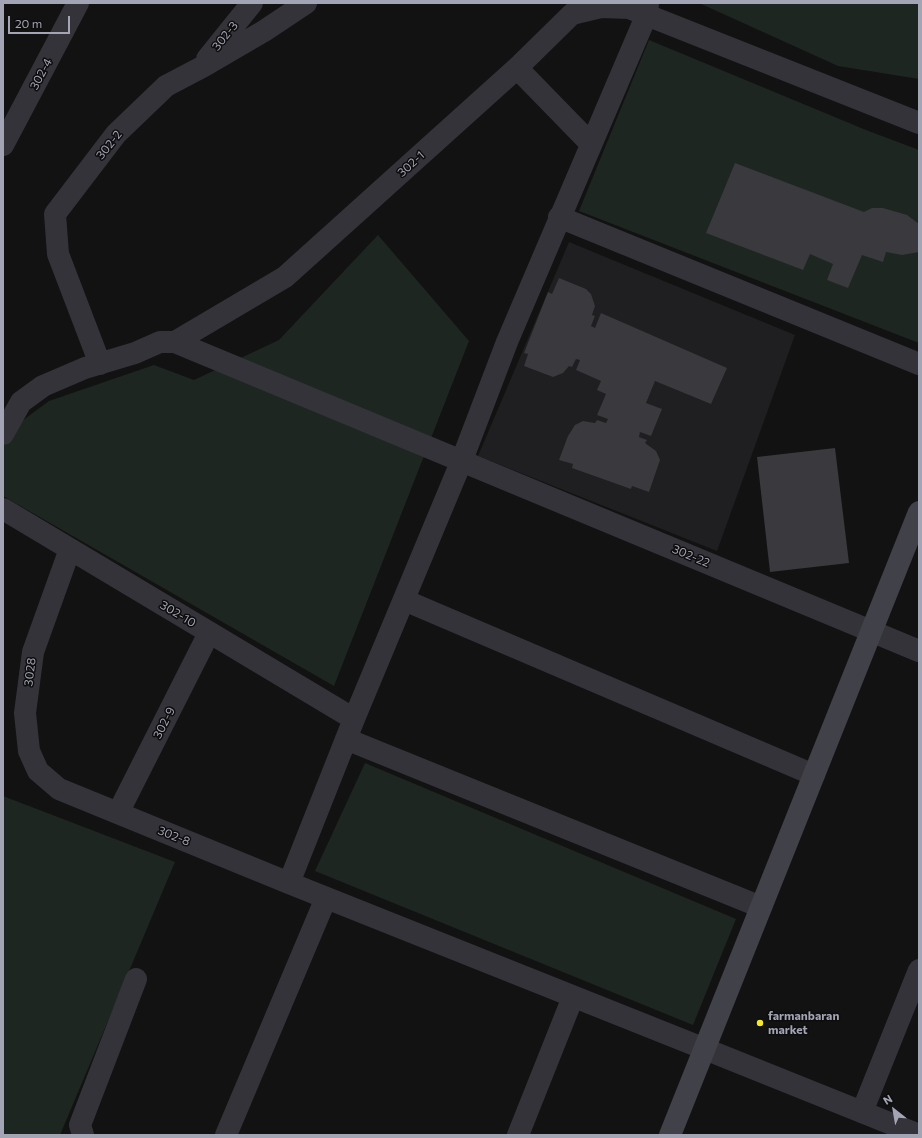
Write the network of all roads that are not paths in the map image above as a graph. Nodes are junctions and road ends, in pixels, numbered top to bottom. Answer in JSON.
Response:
{"nodes":[{"id":1,"x":78,"y":3,"type":"edge"},
{"id":2,"x":252,"y":3,"type":"edge"},
{"id":3,"x":306,"y":3,"type":"edge"},
{"id":4,"x":647,"y":9,"type":"edge"},
{"id":5,"x":517,"y":68,"type":"junction"},
{"id":6,"x":198,"y":69,"type":"junction"},
{"id":7,"x":919,"y":123,"type":"edge"},
{"id":8,"x":591,"y":144,"type":"junction"},
{"id":9,"x":3,"y":145,"type":"edge"},
{"id":10,"x":559,"y":217,"type":"junction"},
{"id":11,"x":175,"y":342,"type":"junction"},
{"id":12,"x":100,"y":364,"type":"junction"},
{"id":13,"x":919,"y":364,"type":"edge"},
{"id":14,"x":3,"y":434,"type":"edge"},
{"id":15,"x":462,"y":460,"type":"junction"},
{"id":16,"x":3,"y":509,"type":"edge"},
{"id":17,"x":919,"y":512,"type":"edge"},
{"id":18,"x":70,"y":549,"type":"junction"},
{"id":19,"x":404,"y":600,"type":"junction"},
{"id":20,"x":871,"y":631,"type":"junction"},
{"id":21,"x":209,"y":632,"type":"junction"},
{"id":22,"x":919,"y":651,"type":"edge"},
{"id":23,"x":350,"y":729,"type":"junction"},
{"id":24,"x":814,"y":775,"type":"junction"},
{"id":25,"x":59,"y":789,"type":"joint"},
{"id":26,"x":118,"y":813,"type":"junction"},
{"id":27,"x":288,"y":883,"type":"junction"},
{"id":28,"x":326,"y":898,"type":"junction"},
{"id":29,"x":761,"y":907,"type":"junction"},
{"id":30,"x":919,"y":970,"type":"edge"},
{"id":31,"x":136,"y":979,"type":"dead end"},
{"id":32,"x":573,"y":997,"type":"junction"},
{"id":33,"x":704,"y":1049,"type":"junction"},
{"id":34,"x":862,"y":1112,"type":"junction"},
{"id":35,"x":83,"y":1135,"type":"edge"},
{"id":36,"x":226,"y":1135,"type":"edge"},
{"id":37,"x":518,"y":1135,"type":"edge"},
{"id":38,"x":670,"y":1135,"type":"edge"},
{"id":39,"x":919,"y":1135,"type":"edge"}],
"edges":[{"from":1,"to":9,"type":"street","name":"302-4"},
{"from":2,"to":6,"type":"street","name":"302-3"},
{"from":3,"to":6,"type":"street","name":"302-2"},
{"from":4,"to":5,"type":"street","name":"302-1"},
{"from":4,"to":7,"type":"street","name":"302-1"},
{"from":4,"to":8,"type":"street"},
{"from":5,"to":8,"type":"street"},
{"from":5,"to":11,"type":"street","name":"302-1"},
{"from":6,"to":12,"type":"street","name":"302-2"},
{"from":8,"to":10,"type":"street"},
{"from":10,"to":13,"type":"street"},
{"from":10,"to":15,"type":"street"},
{"from":11,"to":12,"type":"street"},
{"from":11,"to":15,"type":"street","name":"302-22"},
{"from":12,"to":14,"type":"street"},
{"from":15,"to":19,"type":"street"},
{"from":15,"to":20,"type":"street","name":"302-22"},
{"from":16,"to":18,"type":"street","name":"302-10"},
{"from":17,"to":20,"type":"main road"},
{"from":18,"to":21,"type":"street","name":"302-10"},
{"from":18,"to":25,"type":"street","name":"3028"},
{"from":19,"to":23,"type":"street"},
{"from":19,"to":24,"type":"street"},
{"from":20,"to":22,"type":"street","name":"302-22"},
{"from":20,"to":24,"type":"main road"},
{"from":21,"to":23,"type":"street","name":"302-10"},
{"from":21,"to":26,"type":"street","name":"302-9"},
{"from":23,"to":27,"type":"street"},
{"from":23,"to":29,"type":"street","name":"302-10"},
{"from":24,"to":29,"type":"main road"},
{"from":25,"to":26,"type":"street","name":"302-8"},
{"from":26,"to":27,"type":"street","name":"302-8"},
{"from":27,"to":28,"type":"street","name":"302-8"},
{"from":28,"to":32,"type":"street","name":"302-8"},
{"from":28,"to":36,"type":"street"},
{"from":29,"to":33,"type":"main road"},
{"from":30,"to":34,"type":"street"},
{"from":31,"to":35,"type":"street"},
{"from":32,"to":33,"type":"street","name":"302-8"},
{"from":32,"to":37,"type":"street"},
{"from":33,"to":34,"type":"street","name":"302-8"},
{"from":33,"to":38,"type":"main road"},
{"from":34,"to":39,"type":"street","name":"302-8"}]}
